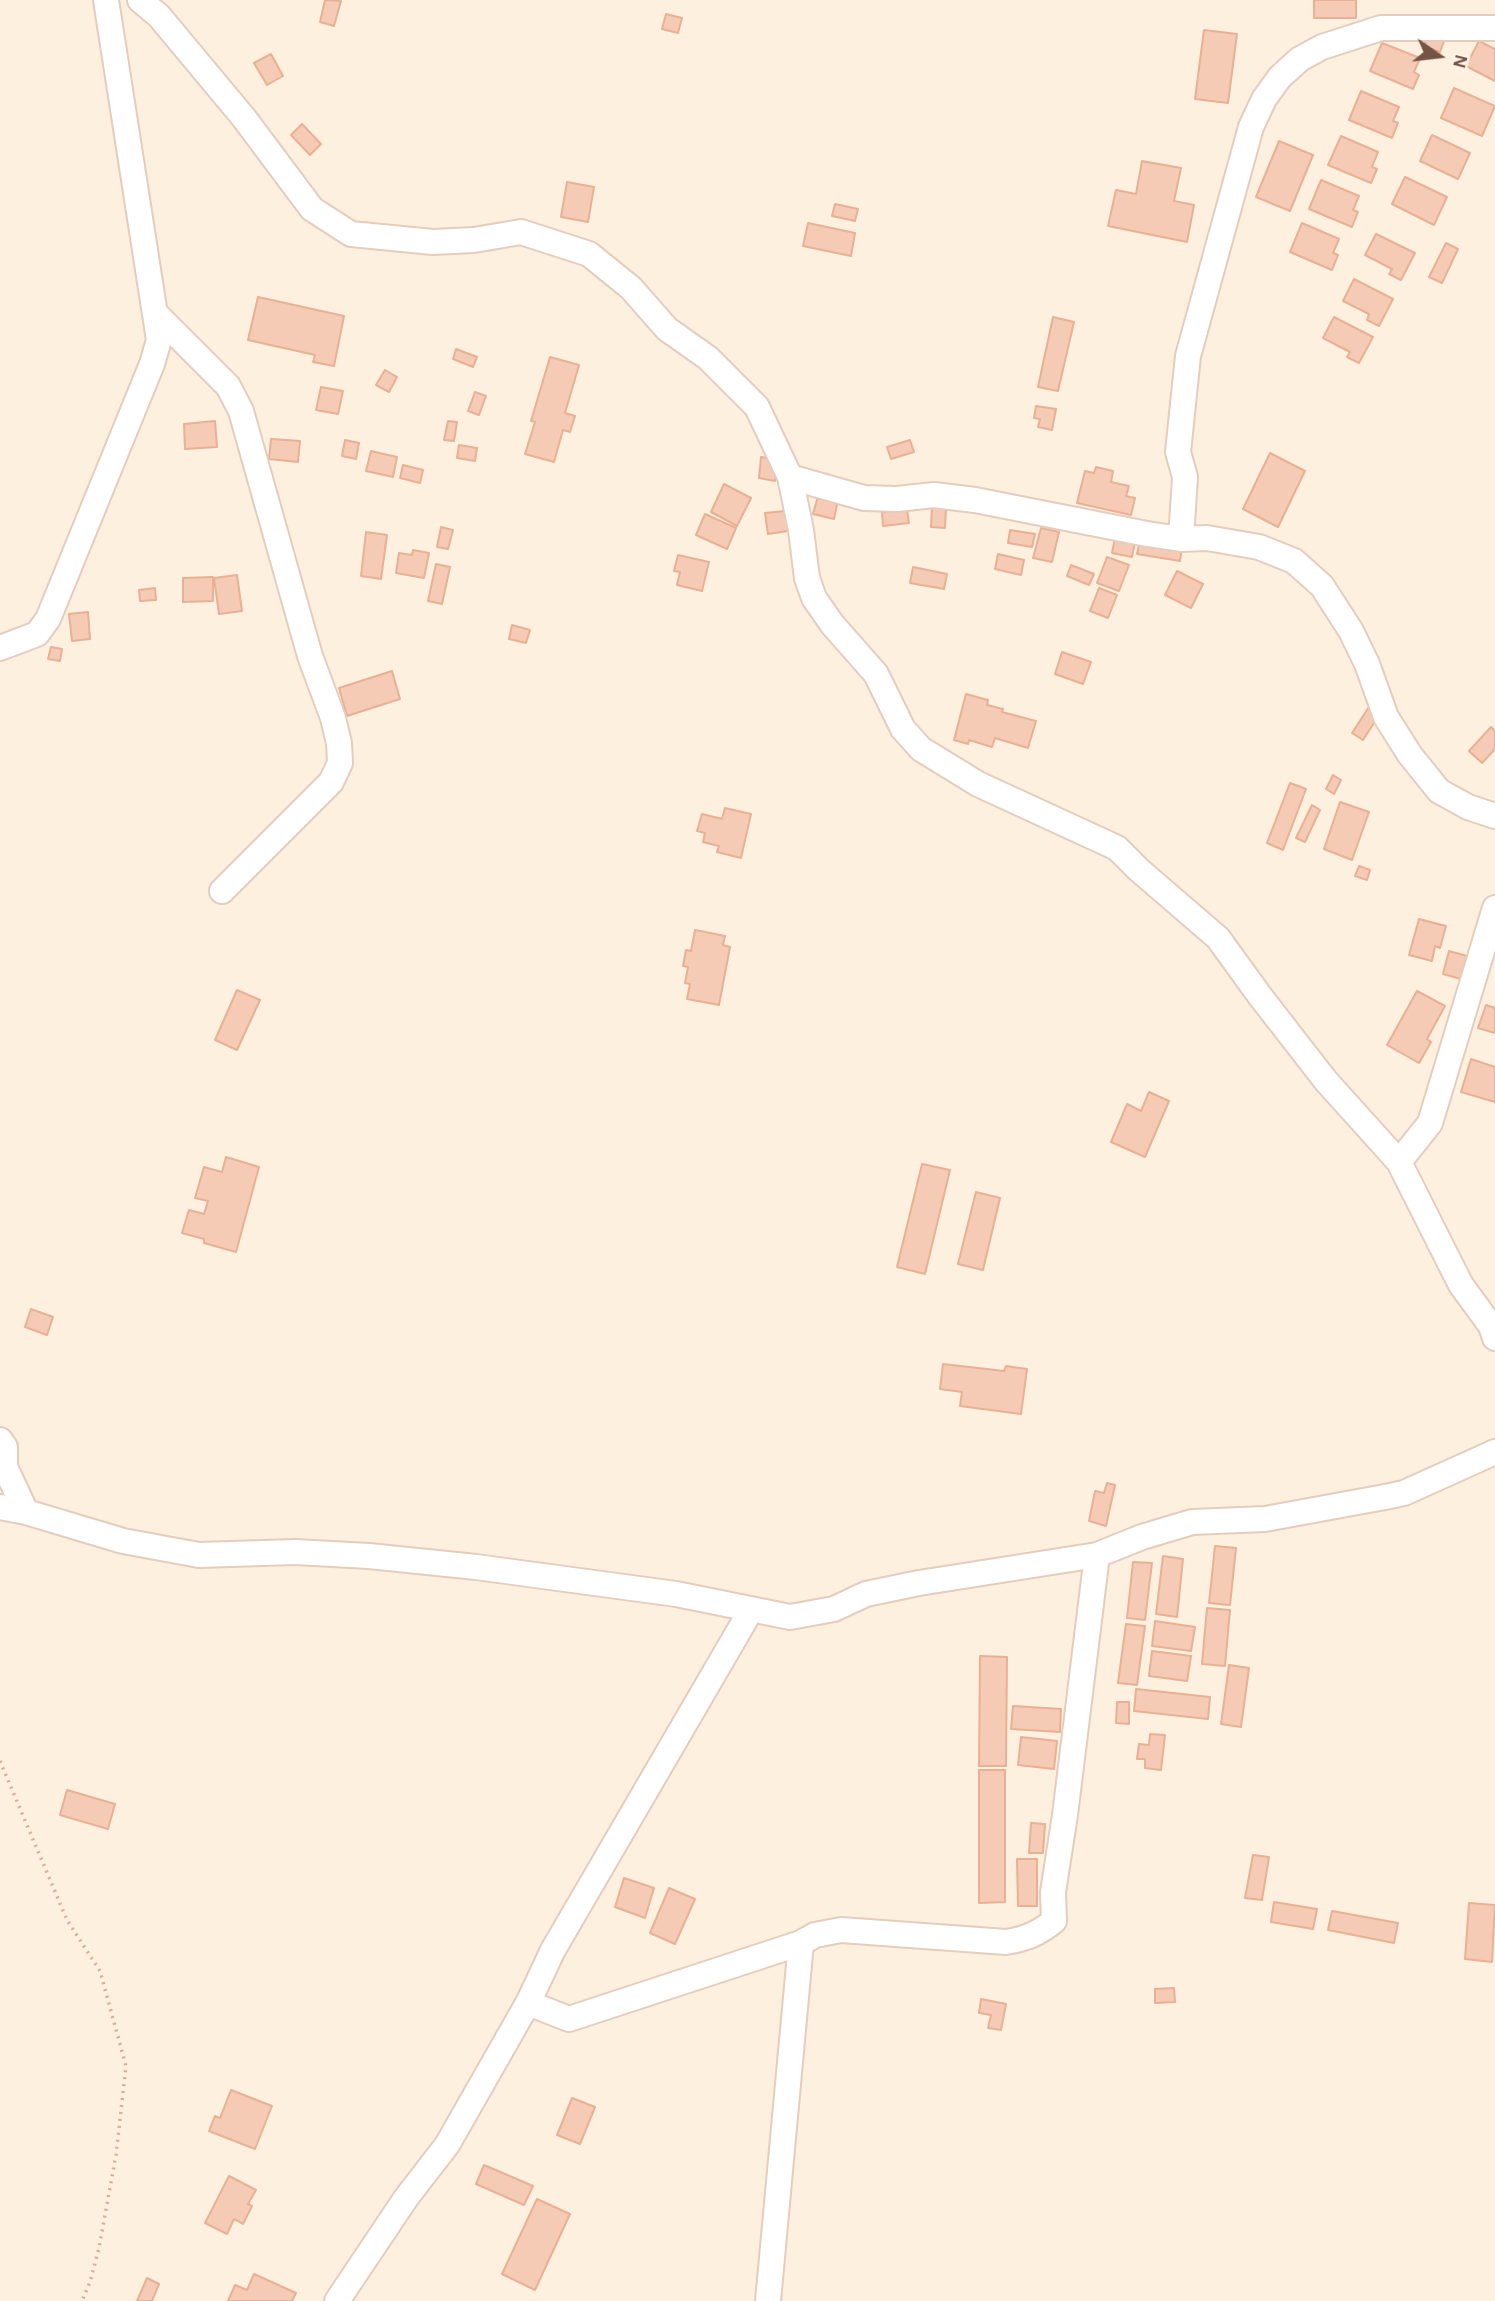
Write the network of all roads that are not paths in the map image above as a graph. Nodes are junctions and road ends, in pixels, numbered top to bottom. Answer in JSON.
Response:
{"nodes":[{"id":1,"x":106,"y":0,"type":"edge"},
{"id":2,"x":140,"y":0,"type":"edge"},
{"id":3,"x":1495,"y":29,"type":"edge"},
{"id":4,"x":156,"y":314,"type":"junction"},
{"id":5,"x":790,"y":477,"type":"junction"},
{"id":6,"x":1181,"y":538,"type":"junction"},
{"id":7,"x":0,"y":648,"type":"edge"},
{"id":8,"x":1495,"y":816,"type":"edge"},
{"id":9,"x":222,"y":891,"type":"dead end"},
{"id":10,"x":1495,"y":908,"type":"edge"},
{"id":11,"x":1399,"y":1162,"type":"junction"},
{"id":12,"x":1495,"y":1338,"type":"edge"},
{"id":13,"x":0,"y":1440,"type":"edge"},
{"id":14,"x":1495,"y":1452,"type":"edge"},
{"id":15,"x":0,"y":1507,"type":"edge"},
{"id":16,"x":26,"y":1512,"type":"junction"},
{"id":17,"x":1097,"y":1555,"type":"junction"},
{"id":18,"x":751,"y":1610,"type":"junction"},
{"id":19,"x":801,"y":1943,"type":"junction"},
{"id":20,"x":528,"y":2003,"type":"junction"},
{"id":21,"x":337,"y":2301,"type":"edge"},
{"id":22,"x":768,"y":2301,"type":"edge"}],
"edges":[{"from":1,"to":4,"type":"street"},
{"from":2,"to":5,"type":"street"},
{"from":3,"to":6,"type":"street"},
{"from":4,"to":7,"type":"street"},
{"from":4,"to":9,"type":"street"},
{"from":5,"to":6,"type":"street"},
{"from":5,"to":11,"type":"street"},
{"from":6,"to":8,"type":"street"},
{"from":10,"to":11,"type":"street"},
{"from":11,"to":12,"type":"street"},
{"from":13,"to":16,"type":"street"},
{"from":14,"to":17,"type":"street"},
{"from":15,"to":16,"type":"street"},
{"from":16,"to":18,"type":"street"},
{"from":17,"to":18,"type":"street"},
{"from":17,"to":19,"type":"street"},
{"from":18,"to":20,"type":"street"},
{"from":19,"to":20,"type":"street"},
{"from":19,"to":22,"type":"street"},
{"from":20,"to":21,"type":"street"}]}
